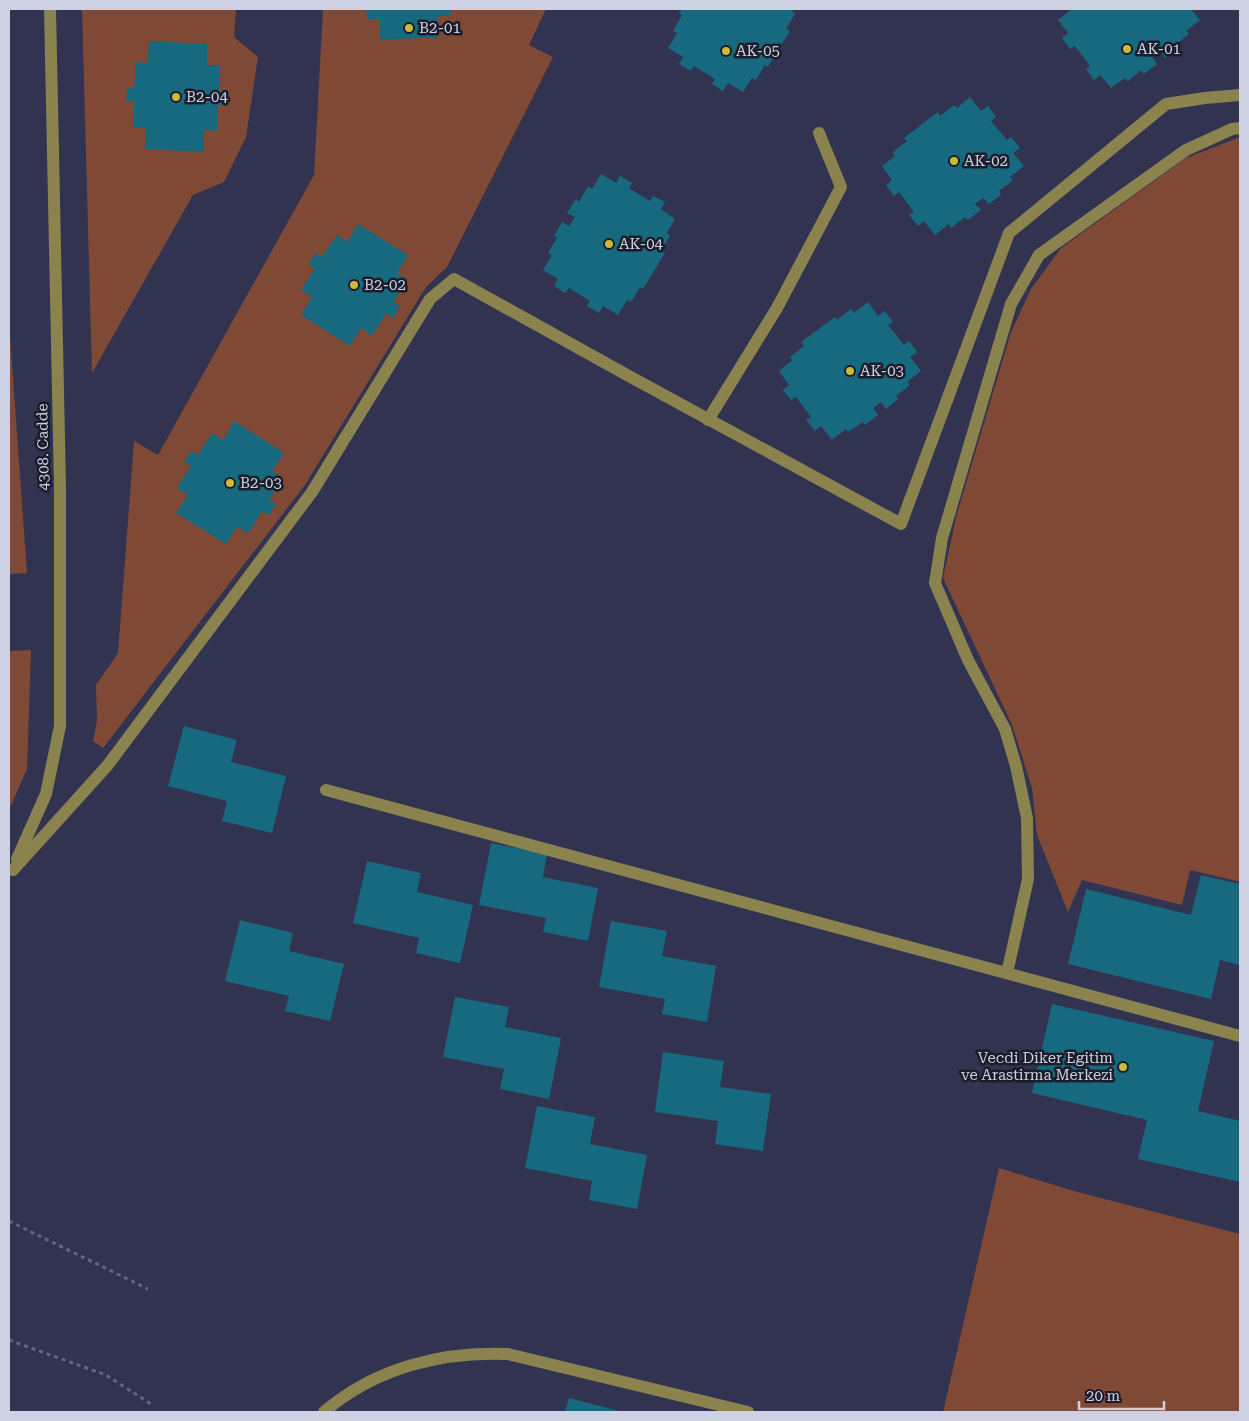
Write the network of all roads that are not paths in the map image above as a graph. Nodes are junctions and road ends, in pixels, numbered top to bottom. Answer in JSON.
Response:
{"nodes":[{"id":1,"x":50,"y":9,"type":"edge"},
{"id":2,"x":1240,"y":95,"type":"edge"},
{"id":3,"x":1240,"y":128,"type":"edge"},
{"id":4,"x":819,"y":132,"type":"dead end"},
{"id":5,"x":708,"y":420,"type":"junction"},
{"id":6,"x":326,"y":790,"type":"dead end"},
{"id":7,"x":11,"y":872,"type":"edge"},
{"id":8,"x":1007,"y":973,"type":"junction"},
{"id":9,"x":1240,"y":1036,"type":"edge"},
{"id":10,"x":324,"y":1412,"type":"edge"},
{"id":11,"x":748,"y":1412,"type":"edge"}],
"edges":[{"from":1,"to":7,"type":"street","name":"4308. Cadde"},
{"from":2,"to":5,"type":"street"},
{"from":3,"to":8,"type":"street"},
{"from":4,"to":5,"type":"street"},
{"from":5,"to":7,"type":"street"},
{"from":6,"to":8,"type":"street"},
{"from":8,"to":9,"type":"street"},
{"from":10,"to":11,"type":"street"}]}
